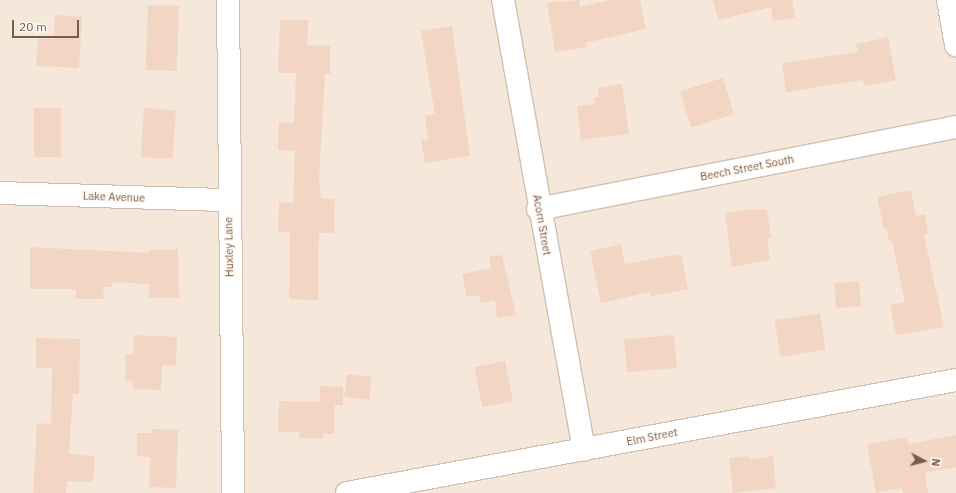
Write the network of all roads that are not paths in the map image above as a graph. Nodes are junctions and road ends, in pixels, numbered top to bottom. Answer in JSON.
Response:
{"nodes":[{"id":1,"x":228,"y":0,"type":"edge"},
{"id":2,"x":503,"y":0,"type":"edge"},
{"id":3,"x":948,"y":0,"type":"edge"},
{"id":4,"x":956,"y":45,"type":"edge"},
{"id":5,"x":956,"y":127,"type":"edge"},
{"id":6,"x":0,"y":194,"type":"edge"},
{"id":7,"x":228,"y":200,"type":"junction"},
{"id":8,"x":538,"y":209,"type":"junction"},
{"id":9,"x":956,"y":380,"type":"edge"},
{"id":10,"x":584,"y":450,"type":"junction"},
{"id":11,"x":233,"y":493,"type":"edge"},
{"id":12,"x":347,"y":493,"type":"edge"}],
"edges":[{"from":1,"to":7,"type":"street","name":"Huxley Lane"},
{"from":2,"to":8,"type":"street","name":"Acorn Street"},
{"from":3,"to":4,"type":"street"},
{"from":5,"to":8,"type":"street","name":"Beech Street South"},
{"from":6,"to":7,"type":"street","name":"Lake Avenue"},
{"from":7,"to":11,"type":"street","name":"Huxley Lane"},
{"from":8,"to":10,"type":"street","name":"Acorn Street"},
{"from":9,"to":10,"type":"street","name":"Elm Street"},
{"from":10,"to":12,"type":"street","name":"Elm Street"}]}
